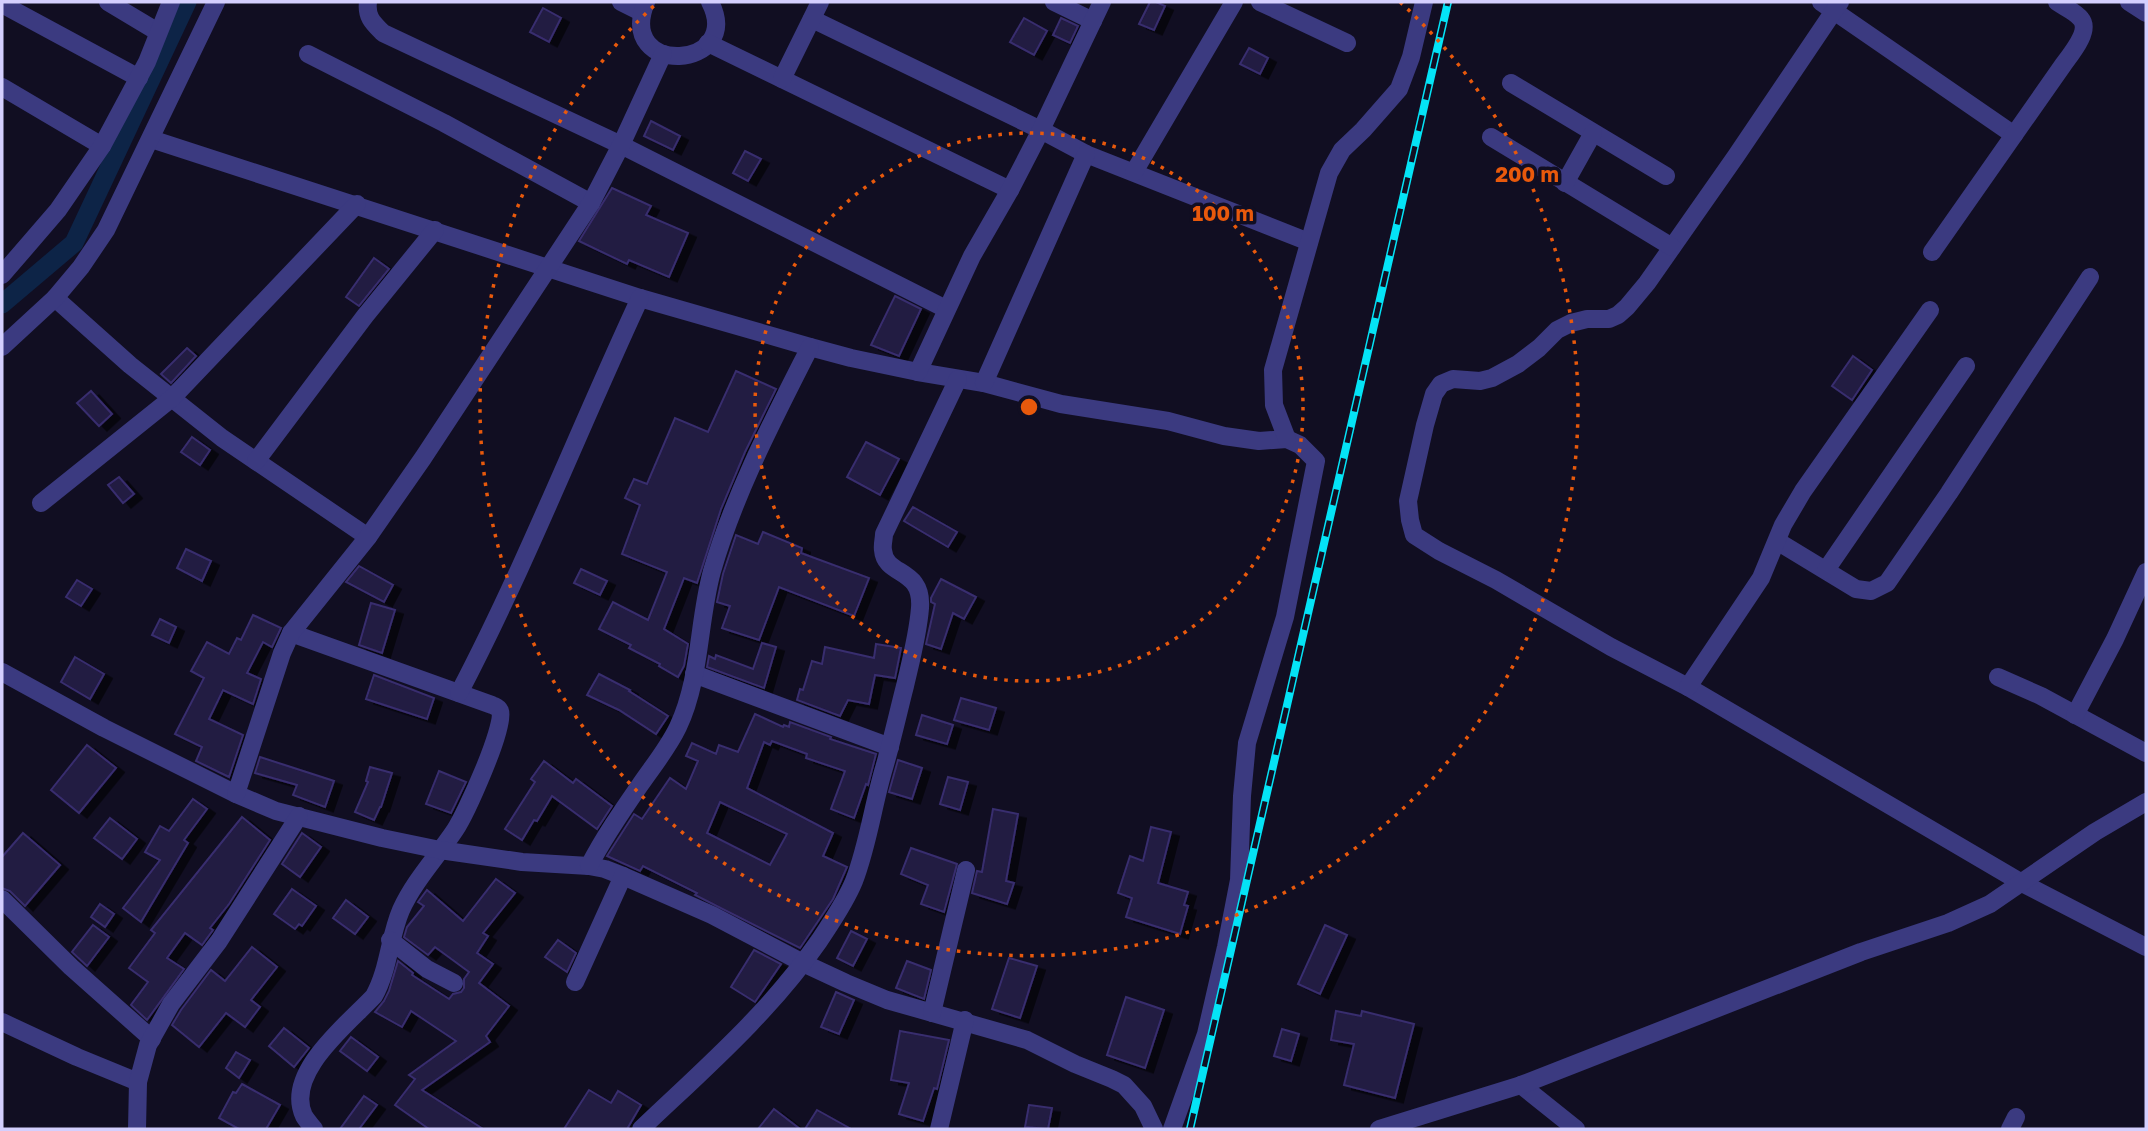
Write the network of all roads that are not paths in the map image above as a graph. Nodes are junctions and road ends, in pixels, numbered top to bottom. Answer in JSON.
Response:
{"nodes":[{"id":1,"x":108,"y":2,"type":"edge"},
{"id":2,"x":171,"y":2,"type":"edge"},
{"id":3,"x":216,"y":2,"type":"edge"},
{"id":4,"x":368,"y":2,"type":"edge"},
{"id":5,"x":621,"y":2,"type":"edge"},
{"id":6,"x":710,"y":2,"type":"edge"},
{"id":7,"x":820,"y":2,"type":"edge"},
{"id":8,"x":1054,"y":2,"type":"edge"},
{"id":9,"x":1102,"y":2,"type":"edge"},
{"id":10,"x":1234,"y":2,"type":"edge"},
{"id":11,"x":1260,"y":2,"type":"edge"},
{"id":12,"x":1424,"y":2,"type":"edge"},
{"id":13,"x":2057,"y":2,"type":"edge"},
{"id":14,"x":2129,"y":2,"type":"edge"},
{"id":15,"x":2,"y":4,"type":"edge"},
{"id":16,"x":1832,"y":5,"type":"edge"},
{"id":17,"x":644,"y":7,"type":"edge"},
{"id":18,"x":2146,"y":13,"type":"edge"},
{"id":19,"x":812,"y":19,"type":"junction"},
{"id":20,"x":1093,"y":22,"type":"junction"},
{"id":21,"x":158,"y":32,"type":"junction"},
{"id":22,"x":708,"y":43,"type":"junction"},
{"id":23,"x":1347,"y":43,"type":"dead end"},
{"id":24,"x":308,"y":54,"type":"dead end"},
{"id":25,"x":663,"y":54,"type":"junction"},
{"id":26,"x":139,"y":78,"type":"junction"},
{"id":27,"x":782,"y":79,"type":"junction"},
{"id":28,"x":1511,"y":83,"type":"dead end"},
{"id":29,"x":2,"y":87,"type":"edge"},
{"id":30,"x":1041,"y":130,"type":"junction"},
{"id":31,"x":1593,"y":133,"type":"junction"},
{"id":32,"x":2014,"y":135,"type":"junction"},
{"id":33,"x":1491,"y":137,"type":"dead end"},
{"id":34,"x":151,"y":139,"type":"junction"},
{"id":35,"x":621,"y":145,"type":"junction"},
{"id":36,"x":102,"y":146,"type":"junction"},
{"id":37,"x":1086,"y":154,"type":"junction"},
{"id":38,"x":1134,"y":172,"type":"junction"},
{"id":39,"x":1667,"y":176,"type":"dead end"},
{"id":40,"x":1565,"y":183,"type":"junction"},
{"id":41,"x":1010,"y":190,"type":"junction"},
{"id":42,"x":591,"y":203,"type":"junction"},
{"id":43,"x":357,"y":204,"type":"junction"},
{"id":44,"x":435,"y":230,"type":"junction"},
{"id":45,"x":1309,"y":242,"type":"junction"},
{"id":46,"x":1672,"y":247,"type":"junction"},
{"id":47,"x":1932,"y":252,"type":"dead end"},
{"id":48,"x":549,"y":267,"type":"junction"},
{"id":49,"x":2,"y":275,"type":"edge"},
{"id":50,"x":2090,"y":277,"type":"dead end"},
{"id":51,"x":55,"y":298,"type":"junction"},
{"id":52,"x":640,"y":298,"type":"junction"},
{"id":53,"x":946,"y":309,"type":"junction"},
{"id":54,"x":1930,"y":310,"type":"dead end"},
{"id":55,"x":2,"y":347,"type":"edge"},
{"id":56,"x":810,"y":347,"type":"junction"},
{"id":57,"x":1966,"y":366,"type":"dead end"},
{"id":58,"x":918,"y":372,"type":"junction"},
{"id":59,"x":958,"y":379,"type":"junction"},
{"id":60,"x":984,"y":383,"type":"junction"},
{"id":61,"x":172,"y":398,"type":"junction"},
{"id":62,"x":1287,"y":439,"type":"junction"},
{"id":63,"x":256,"y":461,"type":"junction"},
{"id":64,"x":41,"y":503,"type":"dead end"},
{"id":65,"x":368,"y":537,"type":"junction"},
{"id":66,"x":1777,"y":541,"type":"junction"},
{"id":67,"x":1826,"y":570,"type":"junction"},
{"id":68,"x":2146,"y":572,"type":"edge"},
{"id":69,"x":291,"y":634,"type":"junction"},
{"id":70,"x":2,"y":671,"type":"edge"},
{"id":71,"x":694,"y":674,"type":"junction"},
{"id":72,"x":1998,"y":677,"type":"dead end"},
{"id":73,"x":1688,"y":687,"type":"junction"},
{"id":74,"x":459,"y":693,"type":"junction"},
{"id":75,"x":2074,"y":715,"type":"junction"},
{"id":76,"x":890,"y":747,"type":"junction"},
{"id":77,"x":2146,"y":753,"type":"edge"},
{"id":78,"x":236,"y":794,"type":"junction"},
{"id":79,"x":2146,"y":802,"type":"edge"},
{"id":80,"x":299,"y":816,"type":"junction"},
{"id":81,"x":440,"y":850,"type":"junction"},
{"id":82,"x":589,"y":866,"type":"junction"},
{"id":83,"x":966,"y":870,"type":"dead end"},
{"id":84,"x":623,"y":876,"type":"junction"},
{"id":85,"x":2022,"y":883,"type":"junction"},
{"id":86,"x":2,"y":899,"type":"edge"},
{"id":87,"x":390,"y":940,"type":"junction"},
{"id":88,"x":2146,"y":947,"type":"edge"},
{"id":89,"x":803,"y":963,"type":"junction"},
{"id":90,"x":575,"y":982,"type":"dead end"},
{"id":91,"x":454,"y":983,"type":"dead end"},
{"id":92,"x":932,"y":1013,"type":"junction"},
{"id":93,"x":965,"y":1020,"type":"junction"},
{"id":94,"x":2,"y":1022,"type":"edge"},
{"id":95,"x":152,"y":1039,"type":"junction"},
{"id":96,"x":138,"y":1082,"type":"junction"},
{"id":97,"x":1521,"y":1085,"type":"junction"},
{"id":98,"x":1143,"y":1106,"type":"junction"},
{"id":99,"x":137,"y":1129,"type":"edge"},
{"id":100,"x":314,"y":1129,"type":"edge"},
{"id":101,"x":641,"y":1129,"type":"edge"},
{"id":102,"x":939,"y":1129,"type":"edge"},
{"id":103,"x":1139,"y":1129,"type":"edge"},
{"id":104,"x":1154,"y":1129,"type":"edge"},
{"id":105,"x":1172,"y":1129,"type":"edge"},
{"id":106,"x":1379,"y":1129,"type":"edge"},
{"id":107,"x":1576,"y":1129,"type":"edge"}],
"edges":[{"from":1,"to":21,"type":"street"},
{"from":2,"to":21,"type":"street"},
{"from":3,"to":34,"type":"street"},
{"from":4,"to":35,"type":"street"},
{"from":5,"to":17,"type":"street"},
{"from":6,"to":22,"type":"street"},
{"from":7,"to":19,"type":"street"},
{"from":8,"to":20,"type":"street"},
{"from":9,"to":20,"type":"street"},
{"from":10,"to":38,"type":"street"},
{"from":11,"to":23,"type":"street"},
{"from":12,"to":45,"type":"street"},
{"from":13,"to":32,"type":"street"},
{"from":14,"to":18,"type":"street"},
{"from":15,"to":26,"type":"street"},
{"from":16,"to":32,"type":"street"},
{"from":16,"to":46,"type":"street"},
{"from":17,"to":25,"type":"street"},
{"from":19,"to":27,"type":"street"},
{"from":19,"to":30,"type":"street"},
{"from":20,"to":30,"type":"street"},
{"from":21,"to":26,"type":"street"},
{"from":22,"to":25,"type":"street"},
{"from":22,"to":27,"type":"street"},
{"from":24,"to":42,"type":"street"},
{"from":25,"to":35,"type":"street"},
{"from":26,"to":36,"type":"street"},
{"from":27,"to":41,"type":"street"},
{"from":28,"to":31,"type":"street"},
{"from":29,"to":36,"type":"street"},
{"from":30,"to":37,"type":"street"},
{"from":30,"to":41,"type":"street"},
{"from":31,"to":39,"type":"street"},
{"from":31,"to":40,"type":"street"},
{"from":32,"to":47,"type":"street"},
{"from":33,"to":40,"type":"street"},
{"from":34,"to":43,"type":"street"},
{"from":34,"to":51,"type":"street"},
{"from":35,"to":42,"type":"street"},
{"from":35,"to":53,"type":"street"},
{"from":36,"to":49,"type":"street"},
{"from":37,"to":38,"type":"street"},
{"from":37,"to":60,"type":"street"},
{"from":38,"to":45,"type":"street"},
{"from":40,"to":46,"type":"street"},
{"from":41,"to":53,"type":"street"},
{"from":42,"to":48,"type":"street"},
{"from":43,"to":44,"type":"street"},
{"from":43,"to":61,"type":"street"},
{"from":44,"to":48,"type":"street"},
{"from":44,"to":63,"type":"street"},
{"from":45,"to":62,"type":"street"},
{"from":46,"to":73,"type":"street"},
{"from":48,"to":52,"type":"street"},
{"from":48,"to":65,"type":"street"},
{"from":50,"to":67,"type":"street"},
{"from":51,"to":55,"type":"street"},
{"from":51,"to":61,"type":"street"},
{"from":52,"to":56,"type":"street"},
{"from":52,"to":74,"type":"street"},
{"from":53,"to":58,"type":"street"},
{"from":54,"to":66,"type":"street"},
{"from":56,"to":58,"type":"street"},
{"from":56,"to":71,"type":"street"},
{"from":57,"to":67,"type":"street"},
{"from":58,"to":59,"type":"street"},
{"from":59,"to":60,"type":"street"},
{"from":59,"to":76,"type":"street"},
{"from":60,"to":62,"type":"street"},
{"from":61,"to":63,"type":"street"},
{"from":61,"to":64,"type":"street"},
{"from":62,"to":105,"type":"street"},
{"from":63,"to":65,"type":"street"},
{"from":65,"to":69,"type":"street"},
{"from":66,"to":67,"type":"street"},
{"from":66,"to":73,"type":"street"},
{"from":68,"to":75,"type":"street"},
{"from":69,"to":74,"type":"street"},
{"from":69,"to":78,"type":"street"},
{"from":70,"to":78,"type":"street"},
{"from":71,"to":76,"type":"street"},
{"from":71,"to":82,"type":"street"},
{"from":72,"to":75,"type":"street"},
{"from":73,"to":85,"type":"street"},
{"from":74,"to":81,"type":"street"},
{"from":75,"to":77,"type":"street"},
{"from":76,"to":89,"type":"street"},
{"from":78,"to":80,"type":"street"},
{"from":79,"to":85,"type":"street"},
{"from":80,"to":81,"type":"street"},
{"from":80,"to":95,"type":"street"},
{"from":81,"to":82,"type":"street"},
{"from":81,"to":87,"type":"street"},
{"from":82,"to":84,"type":"street"},
{"from":83,"to":92,"type":"street"},
{"from":84,"to":89,"type":"street"},
{"from":84,"to":90,"type":"street"},
{"from":85,"to":88,"type":"street"},
{"from":85,"to":97,"type":"street"},
{"from":86,"to":95,"type":"street"},
{"from":87,"to":91,"type":"street"},
{"from":87,"to":100,"type":"street"},
{"from":89,"to":92,"type":"street"},
{"from":89,"to":101,"type":"street"},
{"from":92,"to":93,"type":"street"},
{"from":93,"to":98,"type":"street"},
{"from":93,"to":102,"type":"street"},
{"from":94,"to":96,"type":"street"},
{"from":95,"to":96,"type":"street"},
{"from":96,"to":99,"type":"street"},
{"from":97,"to":106,"type":"street"},
{"from":97,"to":107,"type":"street"},
{"from":98,"to":103,"type":"street"},
{"from":98,"to":104,"type":"street"}]}
